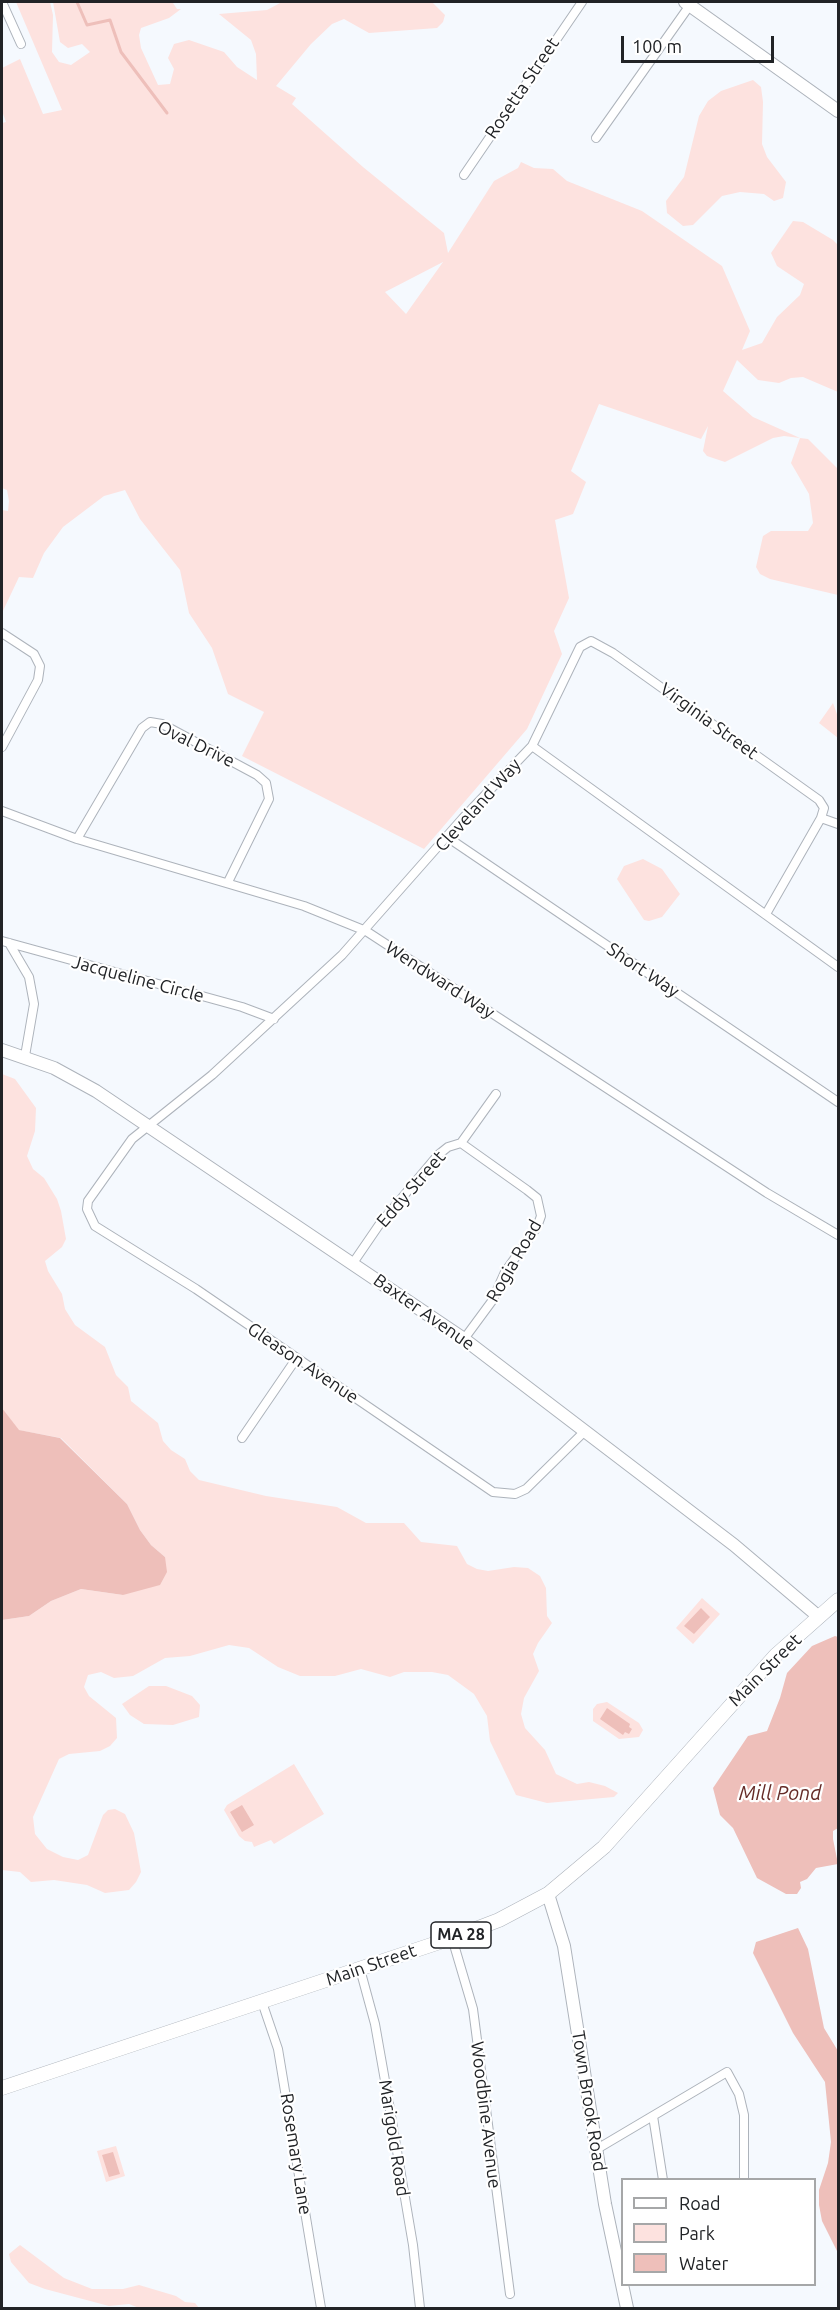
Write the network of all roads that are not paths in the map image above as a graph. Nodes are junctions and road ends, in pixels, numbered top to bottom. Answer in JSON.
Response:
{"nodes":[{"id":1,"x":2,"y":2,"type":"edge"},
{"id":2,"x":582,"y":2,"type":"edge"},
{"id":3,"x":688,"y":3,"type":"edge"},
{"id":4,"x":21,"y":44,"type":"dead end"},
{"id":5,"x":838,"y":111,"type":"edge"},
{"id":6,"x":596,"y":138,"type":"dead end"},
{"id":7,"x":464,"y":175,"type":"dead end"},
{"id":8,"x":2,"y":633,"type":"edge"},
{"id":9,"x":532,"y":746,"type":"junction"},
{"id":10,"x":2,"y":747,"type":"edge"},
{"id":11,"x":2,"y":811,"type":"edge"},
{"id":12,"x":821,"y":818,"type":"junction"},
{"id":13,"x":838,"y":824,"type":"edge"},
{"id":14,"x":447,"y":837,"type":"junction"},
{"id":15,"x":77,"y":839,"type":"junction"},
{"id":16,"x":228,"y":882,"type":"junction"},
{"id":17,"x":766,"y":914,"type":"junction"},
{"id":18,"x":366,"y":931,"type":"junction"},
{"id":19,"x":5,"y":942,"type":"edge"},
{"id":20,"x":838,"y":967,"type":"edge"},
{"id":21,"x":274,"y":1019,"type":"junction"},
{"id":22,"x":2,"y":1050,"type":"edge"},
{"id":23,"x":25,"y":1056,"type":"junction"},
{"id":24,"x":496,"y":1094,"type":"dead end"},
{"id":25,"x":838,"y":1102,"type":"edge"},
{"id":26,"x":150,"y":1125,"type":"junction"},
{"id":27,"x":461,"y":1143,"type":"junction"},
{"id":28,"x":95,"y":1226,"type":"joint"},
{"id":29,"x":838,"y":1235,"type":"edge"},
{"id":30,"x":353,"y":1263,"type":"junction"},
{"id":31,"x":464,"y":1339,"type":"junction"},
{"id":32,"x":296,"y":1359,"type":"junction"},
{"id":33,"x":585,"y":1431,"type":"junction"},
{"id":34,"x":242,"y":1438,"type":"dead end"},
{"id":35,"x":838,"y":1600,"type":"edge"},
{"id":36,"x":819,"y":1617,"type":"junction"},
{"id":37,"x":548,"y":1894,"type":"junction"},
{"id":38,"x":452,"y":1938,"type":"junction"},
{"id":39,"x":360,"y":1969,"type":"junction"},
{"id":40,"x":262,"y":2002,"type":"junction"},
{"id":41,"x":2,"y":2088,"type":"edge"},
{"id":42,"x":653,"y":2116,"type":"junction"},
{"id":43,"x":597,"y":2149,"type":"junction"},
{"id":44,"x":663,"y":2178,"type":"edge"},
{"id":45,"x":744,"y":2178,"type":"edge"},
{"id":46,"x":621,"y":2280,"type":"edge"},
{"id":47,"x":622,"y":2286,"type":"edge"},
{"id":48,"x":510,"y":2294,"type":"dead end"},
{"id":49,"x":321,"y":2308,"type":"edge"},
{"id":50,"x":420,"y":2308,"type":"edge"},
{"id":51,"x":627,"y":2308,"type":"edge"}],
"edges":[{"from":1,"to":4,"type":"street"},
{"from":2,"to":7,"type":"street","name":"Rosetta Street"},
{"from":3,"to":5,"type":"street"},
{"from":3,"to":6,"type":"street"},
{"from":8,"to":10,"type":"street"},
{"from":9,"to":12,"type":"street","name":"Virginia Street"},
{"from":9,"to":14,"type":"street","name":"Cleveland Way"},
{"from":9,"to":17,"type":"street","name":"Cleveland Way"},
{"from":11,"to":15,"type":"street","name":"Wendward Way"},
{"from":12,"to":13,"type":"street"},
{"from":12,"to":17,"type":"street"},
{"from":14,"to":18,"type":"street","name":"Cleveland Way"},
{"from":14,"to":25,"type":"street","name":"Short Way"},
{"from":15,"to":16,"type":"street","name":"Wendward Way"},
{"from":15,"to":16,"type":"street","name":"Oval Drive"},
{"from":16,"to":18,"type":"street","name":"Wendward Way"},
{"from":17,"to":20,"type":"street","name":"Cleveland Way"},
{"from":18,"to":21,"type":"street","name":"Cleveland Way"},
{"from":18,"to":29,"type":"street","name":"Wendward Way"},
{"from":19,"to":21,"type":"street","name":"Jacqueline Circle"},
{"from":19,"to":23,"type":"street"},
{"from":21,"to":26,"type":"street","name":"Cleveland Way"},
{"from":22,"to":23,"type":"street","name":"Baxter Avenue"},
{"from":23,"to":26,"type":"street","name":"Baxter Avenue"},
{"from":24,"to":27,"type":"street","name":"Eddy Street"},
{"from":26,"to":28,"type":"street","name":"Cleveland Way"},
{"from":26,"to":30,"type":"street","name":"Baxter Avenue"},
{"from":27,"to":30,"type":"street","name":"Eddy Street"},
{"from":27,"to":31,"type":"street","name":"Rogia Road"},
{"from":28,"to":32,"type":"street","name":"Gleason Avenue"},
{"from":30,"to":31,"type":"street","name":"Baxter Avenue"},
{"from":31,"to":33,"type":"street","name":"Baxter Avenue"},
{"from":32,"to":33,"type":"street","name":"Gleason Avenue"},
{"from":32,"to":34,"type":"street"},
{"from":33,"to":36,"type":"street","name":"Baxter Avenue"},
{"from":35,"to":36,"type":"main road","name":"Main Street","number":"MA 28"},
{"from":36,"to":37,"type":"main road","name":"Main Street","number":"MA 28"},
{"from":37,"to":38,"type":"main road","name":"Main Street","number":"MA 28"},
{"from":37,"to":43,"type":"street","name":"Town Brook Road"},
{"from":38,"to":39,"type":"main road","name":"Main Street","number":"MA 28"},
{"from":38,"to":48,"type":"street","name":"Woodbine Avenue"},
{"from":39,"to":40,"type":"main road","name":"Main Street","number":"MA 28"},
{"from":39,"to":50,"type":"street","name":"Marigold Road"},
{"from":40,"to":41,"type":"main road","name":"Main Street","number":"MA 28"},
{"from":40,"to":49,"type":"street","name":"Rosemary Lane"},
{"from":42,"to":43,"type":"street"},
{"from":42,"to":44,"type":"street"},
{"from":42,"to":45,"type":"street"},
{"from":43,"to":46,"type":"street","name":"Town Brook Road"},
{"from":47,"to":51,"type":"street","name":"Town Brook Road"}]}
